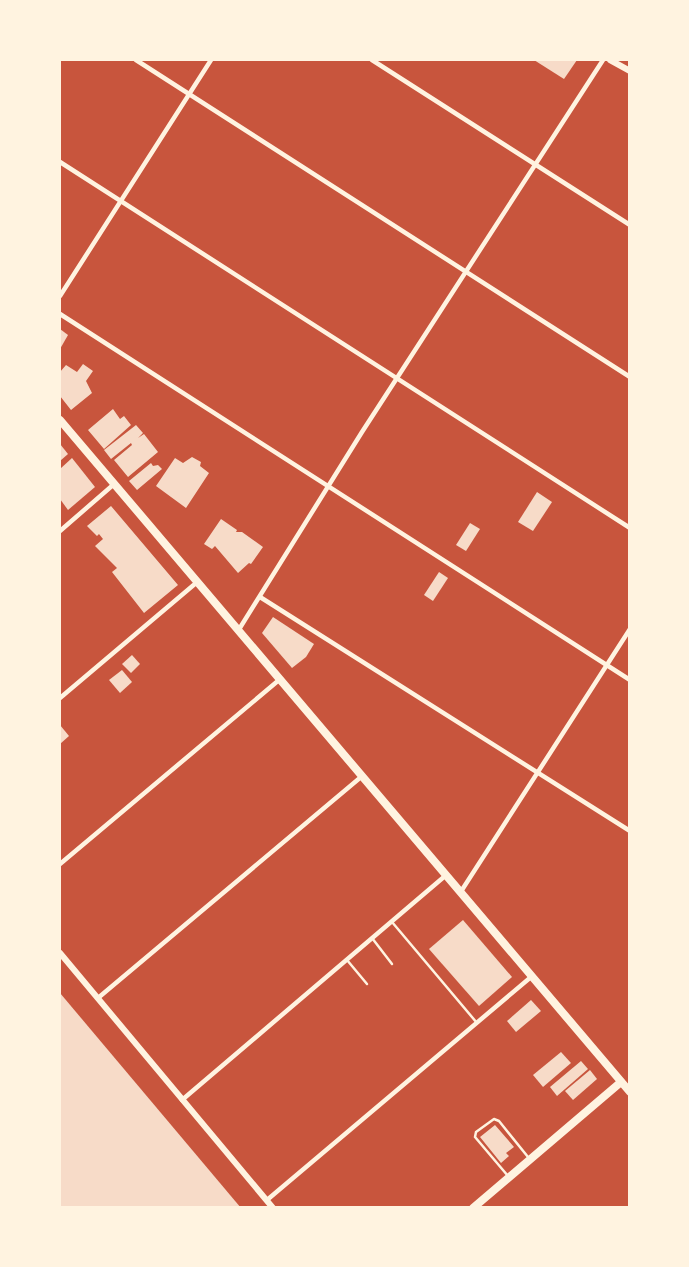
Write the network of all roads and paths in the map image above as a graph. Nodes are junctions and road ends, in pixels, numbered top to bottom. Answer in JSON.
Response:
{"nodes":[{"id":1,"x":136,"y":60,"type":"edge"},
{"id":2,"x":211,"y":60,"type":"edge"},
{"id":3,"x":372,"y":60,"type":"edge"},
{"id":4,"x":603,"y":60,"type":"edge"},
{"id":5,"x":610,"y":60,"type":"edge"},
{"id":6,"x":629,"y":71,"type":"edge"},
{"id":7,"x":189,"y":94,"type":"junction"},
{"id":8,"x":60,"y":162,"type":"edge"},
{"id":9,"x":536,"y":165,"type":"junction"},
{"id":10,"x":120,"y":201,"type":"junction"},
{"id":11,"x":629,"y":225,"type":"edge"},
{"id":12,"x":467,"y":271,"type":"junction"},
{"id":13,"x":60,"y":296,"type":"edge"},
{"id":14,"x":60,"y":314,"type":"edge"},
{"id":15,"x":629,"y":377,"type":"edge"},
{"id":16,"x":397,"y":378,"type":"junction"},
{"id":17,"x":60,"y":421,"type":"edge"},
{"id":18,"x":113,"y":485,"type":"junction"},
{"id":19,"x":329,"y":486,"type":"junction"},
{"id":20,"x":629,"y":528,"type":"edge"},
{"id":21,"x":60,"y":531,"type":"edge"},
{"id":22,"x":196,"y":583,"type":"junction"},
{"id":23,"x":260,"y":597,"type":"junction"},
{"id":24,"x":629,"y":629,"type":"edge"},
{"id":25,"x":237,"y":632,"type":"junction"},
{"id":26,"x":607,"y":665,"type":"junction"},
{"id":27,"x":279,"y":680,"type":"junction"},
{"id":28,"x":629,"y":680,"type":"edge"},
{"id":29,"x":60,"y":698,"type":"edge"},
{"id":30,"x":538,"y":772,"type":"junction"},
{"id":31,"x":361,"y":777,"type":"junction"},
{"id":32,"x":629,"y":831,"type":"edge"},
{"id":33,"x":60,"y":864,"type":"edge"},
{"id":34,"x":445,"y":876,"type":"junction"},
{"id":35,"x":460,"y":893,"type":"junction"},
{"id":36,"x":392,"y":922,"type":"junction"},
{"id":37,"x":372,"y":939,"type":"junction"},
{"id":38,"x":60,"y":953,"type":"edge"},
{"id":39,"x":347,"y":960,"type":"junction"},
{"id":40,"x":392,"y":964,"type":"dead end"},
{"id":41,"x":531,"y":977,"type":"junction"},
{"id":42,"x":367,"y":984,"type":"dead end"},
{"id":43,"x":97,"y":999,"type":"junction"},
{"id":44,"x":478,"y":1023,"type":"junction"},
{"id":45,"x":621,"y":1082,"type":"junction"},
{"id":46,"x":629,"y":1092,"type":"edge"},
{"id":47,"x":182,"y":1100,"type":"junction"},
{"id":48,"x":530,"y":1159,"type":"junction"},
{"id":49,"x":509,"y":1177,"type":"junction"},
{"id":50,"x":267,"y":1200,"type":"junction"},
{"id":51,"x":274,"y":1208,"type":"edge"},
{"id":52,"x":473,"y":1208,"type":"edge"}],
"edges":[{"from":1,"to":7,"type":"street"},
{"from":2,"to":7,"type":"street"},
{"from":3,"to":9,"type":"street"},
{"from":4,"to":9,"type":"street"},
{"from":5,"to":6,"type":"street"},
{"from":7,"to":10,"type":"street"},
{"from":7,"to":12,"type":"street"},
{"from":8,"to":10,"type":"street"},
{"from":9,"to":11,"type":"street"},
{"from":9,"to":12,"type":"street"},
{"from":10,"to":13,"type":"street"},
{"from":10,"to":16,"type":"street"},
{"from":12,"to":15,"type":"street"},
{"from":12,"to":16,"type":"street"},
{"from":14,"to":19,"type":"street"},
{"from":16,"to":19,"type":"street"},
{"from":16,"to":20,"type":"street"},
{"from":17,"to":18,"type":"main road"},
{"from":18,"to":21,"type":"street"},
{"from":18,"to":22,"type":"main road"},
{"from":19,"to":23,"type":"street"},
{"from":19,"to":26,"type":"street"},
{"from":22,"to":25,"type":"main road"},
{"from":22,"to":29,"type":"street"},
{"from":23,"to":25,"type":"street"},
{"from":23,"to":30,"type":"street"},
{"from":24,"to":26,"type":"street"},
{"from":25,"to":27,"type":"main road"},
{"from":26,"to":28,"type":"street"},
{"from":26,"to":30,"type":"street"},
{"from":27,"to":31,"type":"main road"},
{"from":27,"to":33,"type":"street"},
{"from":30,"to":32,"type":"street"},
{"from":30,"to":35,"type":"street"},
{"from":31,"to":34,"type":"main road"},
{"from":31,"to":43,"type":"street"},
{"from":34,"to":35,"type":"main road"},
{"from":34,"to":36,"type":"street"},
{"from":35,"to":41,"type":"main road"},
{"from":36,"to":37,"type":"street"},
{"from":36,"to":44,"type":"lane"},
{"from":37,"to":39,"type":"street"},
{"from":37,"to":40,"type":"lane"},
{"from":38,"to":43,"type":"street"},
{"from":39,"to":42,"type":"lane"},
{"from":39,"to":47,"type":"street"},
{"from":41,"to":44,"type":"street"},
{"from":41,"to":45,"type":"main road"},
{"from":43,"to":47,"type":"street"},
{"from":44,"to":50,"type":"street"},
{"from":45,"to":46,"type":"main road"},
{"from":45,"to":48,"type":"main road"},
{"from":47,"to":50,"type":"street"},
{"from":48,"to":49,"type":"main road"},
{"from":48,"to":49,"type":"lane"},
{"from":49,"to":52,"type":"main road"},
{"from":50,"to":51,"type":"street"}]}
